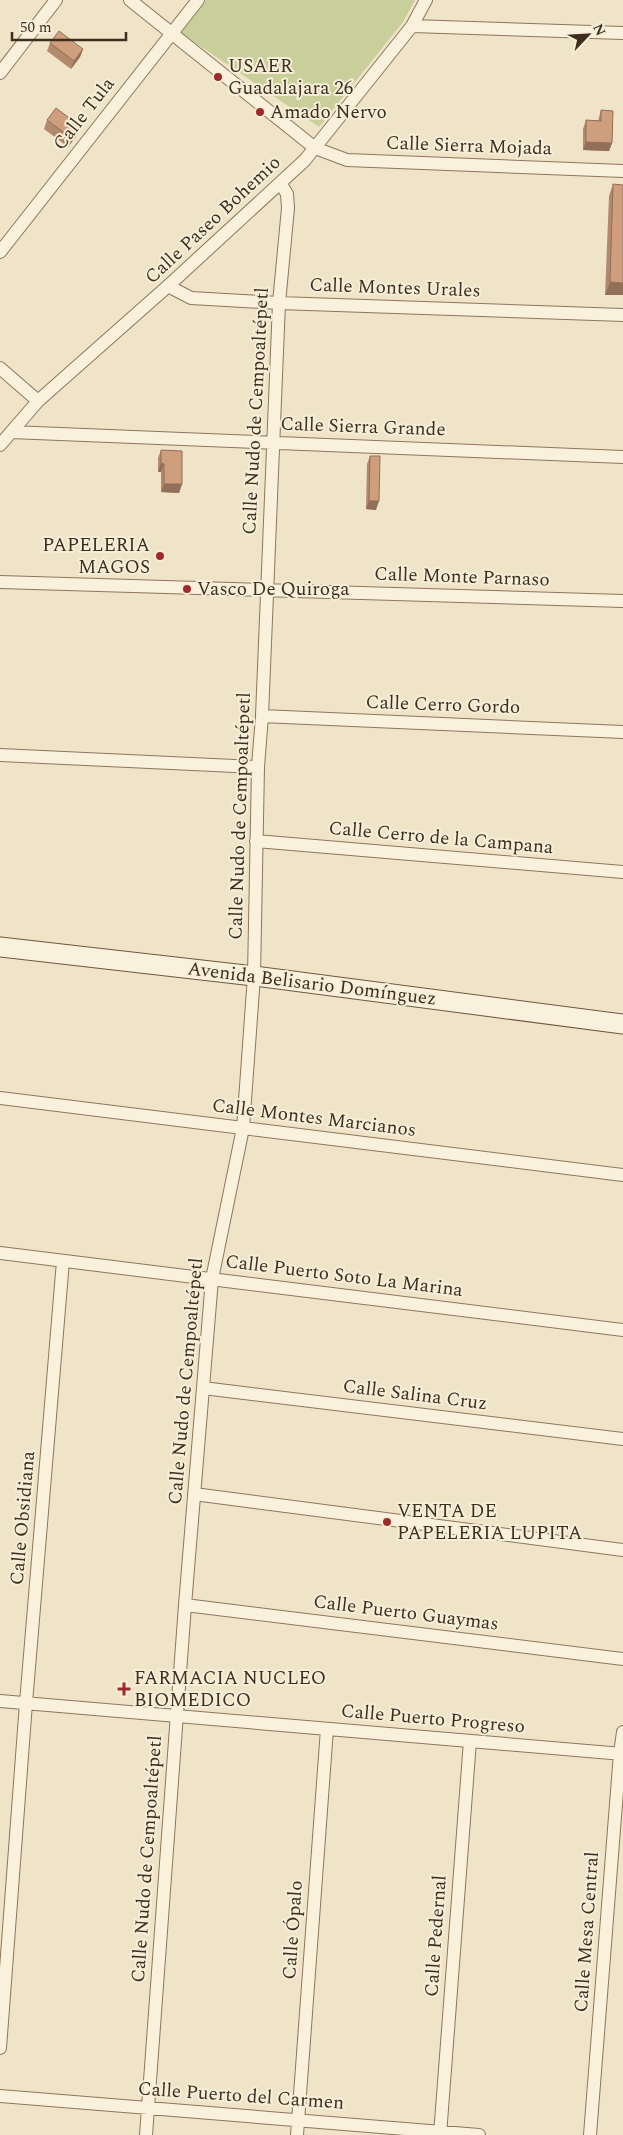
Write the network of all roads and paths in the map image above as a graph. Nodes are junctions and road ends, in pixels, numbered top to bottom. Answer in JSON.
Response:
{"nodes":[{"id":1,"x":56,"y":0,"type":"edge"},
{"id":2,"x":130,"y":0,"type":"edge"},
{"id":3,"x":198,"y":0,"type":"edge"},
{"id":4,"x":426,"y":0,"type":"edge"},
{"id":5,"x":412,"y":26,"type":"junction"},
{"id":6,"x":172,"y":33,"type":"junction"},
{"id":7,"x":623,"y":33,"type":"edge"},
{"id":8,"x":0,"y":73,"type":"edge"},
{"id":9,"x":315,"y":148,"type":"junction"},
{"id":10,"x":623,"y":171,"type":"edge"},
{"id":11,"x":280,"y":184,"type":"junction"},
{"id":12,"x":0,"y":252,"type":"edge"},
{"id":13,"x":168,"y":286,"type":"junction"},
{"id":14,"x":279,"y":303,"type":"junction"},
{"id":15,"x":623,"y":315,"type":"edge"},
{"id":16,"x":0,"y":368,"type":"edge"},
{"id":17,"x":38,"y":401,"type":"junction"},
{"id":18,"x":11,"y":432,"type":"junction"},
{"id":19,"x":274,"y":442,"type":"junction"},
{"id":20,"x":0,"y":445,"type":"edge"},
{"id":21,"x":623,"y":457,"type":"edge"},
{"id":22,"x":0,"y":582,"type":"edge"},
{"id":23,"x":266,"y":590,"type":"junction"},
{"id":24,"x":623,"y":601,"type":"edge"},
{"id":25,"x":262,"y":716,"type":"junction"},
{"id":26,"x":623,"y":732,"type":"edge"},
{"id":27,"x":0,"y":755,"type":"edge"},
{"id":28,"x":258,"y":767,"type":"junction"},
{"id":29,"x":256,"y":841,"type":"junction"},
{"id":30,"x":623,"y":872,"type":"edge"},
{"id":31,"x":0,"y":947,"type":"edge"},
{"id":32,"x":254,"y":976,"type":"junction"},
{"id":33,"x":623,"y":1024,"type":"edge"},
{"id":34,"x":0,"y":1098,"type":"edge"},
{"id":35,"x":243,"y":1128,"type":"junction"},
{"id":36,"x":623,"y":1174,"type":"edge"},
{"id":37,"x":0,"y":1253,"type":"edge"},
{"id":38,"x":63,"y":1261,"type":"junction"},
{"id":39,"x":212,"y":1279,"type":"junction"},
{"id":40,"x":623,"y":1330,"type":"edge"},
{"id":41,"x":203,"y":1388,"type":"junction"},
{"id":42,"x":623,"y":1439,"type":"edge"},
{"id":43,"x":194,"y":1494,"type":"junction"},
{"id":44,"x":623,"y":1550,"type":"edge"},
{"id":45,"x":185,"y":1605,"type":"junction"},
{"id":46,"x":623,"y":1659,"type":"edge"},
{"id":47,"x":0,"y":1701,"type":"edge"},
{"id":48,"x":26,"y":1703,"type":"junction"},
{"id":49,"x":177,"y":1716,"type":"junction"},
{"id":50,"x":327,"y":1729,"type":"junction"},
{"id":51,"x":623,"y":1732,"type":"edge"},
{"id":52,"x":470,"y":1741,"type":"junction"},
{"id":53,"x":621,"y":1754,"type":"edge"},
{"id":54,"x":0,"y":2048,"type":"edge"},
{"id":55,"x":0,"y":2096,"type":"edge"},
{"id":56,"x":148,"y":2108,"type":"junction"},
{"id":57,"x":298,"y":2119,"type":"junction"},
{"id":58,"x":440,"y":2133,"type":"edge"},
{"id":59,"x":146,"y":2135,"type":"edge"},
{"id":60,"x":297,"y":2135,"type":"edge"},
{"id":61,"x":480,"y":2135,"type":"edge"},
{"id":62,"x":590,"y":2135,"type":"edge"}],
"edges":[{"from":1,"to":8,"type":"street"},
{"from":2,"to":6,"type":"street","name":"Calle Sierra Mojada"},
{"from":3,"to":6,"type":"street","name":"Calle Tula"},
{"from":4,"to":5,"type":"street","name":"Calle Paseo Bohemio"},
{"from":5,"to":7,"type":"street"},
{"from":5,"to":9,"type":"street","name":"Calle Paseo Bohemio"},
{"from":6,"to":9,"type":"street","name":"Calle Sierra Mojada"},
{"from":6,"to":12,"type":"street","name":"Calle Tula"},
{"from":9,"to":10,"type":"street","name":"Calle Sierra Mojada"},
{"from":9,"to":11,"type":"street","name":"Calle Paseo Bohemio"},
{"from":11,"to":13,"type":"street","name":"Calle Paseo Bohemio"},
{"from":11,"to":14,"type":"street","name":"Calle Nudo de Cempoaltépetl"},
{"from":13,"to":14,"type":"street","name":"Calle Montes Urales"},
{"from":13,"to":17,"type":"street","name":"Calle Paseo Bohemio"},
{"from":14,"to":15,"type":"street","name":"Calle Montes Urales"},
{"from":14,"to":19,"type":"street","name":"Calle Nudo de Cempoaltépetl"},
{"from":16,"to":17,"type":"street"},
{"from":17,"to":18,"type":"street","name":"Calle Paseo Bohemio"},
{"from":18,"to":19,"type":"street","name":"Calle Sierra Grande"},
{"from":18,"to":20,"type":"street","name":"Calle Paseo Bohemio"},
{"from":19,"to":21,"type":"street","name":"Calle Sierra Grande"},
{"from":19,"to":23,"type":"street","name":"Calle Nudo de Cempoaltépetl"},
{"from":22,"to":23,"type":"street","name":"Calle Monte Parnaso"},
{"from":23,"to":24,"type":"street","name":"Calle Monte Parnaso"},
{"from":23,"to":25,"type":"street","name":"Calle Nudo de Cempoaltépetl"},
{"from":25,"to":26,"type":"street","name":"Calle Cerro Gordo"},
{"from":25,"to":28,"type":"street","name":"Calle Nudo de Cempoaltépetl"},
{"from":27,"to":28,"type":"street"},
{"from":28,"to":29,"type":"street","name":"Calle Nudo de Cempoaltépetl"},
{"from":29,"to":30,"type":"street","name":"Calle Cerro de la Campana"},
{"from":29,"to":32,"type":"street","name":"Calle Nudo de Cempoaltépetl"},
{"from":31,"to":32,"type":"main road","name":"Avenida Belisario Domínguez"},
{"from":32,"to":33,"type":"main road","name":"Avenida Belisario Domínguez"},
{"from":32,"to":35,"type":"street","name":"Calle Nudo de Cempoaltépetl"},
{"from":34,"to":35,"type":"street","name":"Calle Montes Marcianos"},
{"from":35,"to":36,"type":"street","name":"Calle Montes Marcianos"},
{"from":35,"to":39,"type":"street","name":"Calle Nudo de Cempoaltépetl"},
{"from":37,"to":38,"type":"street","name":"Calle Puerto Soto La Marina"},
{"from":38,"to":39,"type":"street","name":"Calle Puerto Soto La Marina"},
{"from":38,"to":48,"type":"street","name":"Calle Obsidiana"},
{"from":39,"to":40,"type":"street","name":"Calle Puerto Soto La Marina"},
{"from":39,"to":41,"type":"street","name":"Calle Nudo de Cempoaltépetl"},
{"from":41,"to":42,"type":"street","name":"Calle Salina Cruz"},
{"from":41,"to":43,"type":"street","name":"Calle Nudo de Cempoaltépetl"},
{"from":43,"to":44,"type":"street"},
{"from":43,"to":45,"type":"street","name":"Calle Nudo de Cempoaltépetl"},
{"from":45,"to":46,"type":"street","name":"Calle Puerto Guaymas"},
{"from":45,"to":49,"type":"street","name":"Calle Nudo de Cempoaltépetl"},
{"from":47,"to":48,"type":"street","name":"Calle Puerto Progreso"},
{"from":48,"to":49,"type":"street","name":"Calle Puerto Progreso"},
{"from":48,"to":54,"type":"street","name":"Calle Obsidiana"},
{"from":49,"to":50,"type":"street","name":"Calle Puerto Progreso"},
{"from":49,"to":56,"type":"street","name":"Calle Nudo de Cempoaltépetl"},
{"from":50,"to":52,"type":"street","name":"Calle Puerto Progreso"},
{"from":50,"to":57,"type":"street","name":"Calle Ópalo"},
{"from":51,"to":53,"type":"street","name":"Calle Mesa Central"},
{"from":52,"to":53,"type":"street","name":"Calle Puerto Progreso"},
{"from":52,"to":58,"type":"street","name":"Calle Pedernal"},
{"from":53,"to":62,"type":"street","name":"Calle Mesa Central"},
{"from":55,"to":56,"type":"street","name":"Calle Puerto del Carmen"},
{"from":56,"to":57,"type":"street","name":"Calle Puerto del Carmen"},
{"from":56,"to":59,"type":"street","name":"Calle Nudo de Cempoaltépetl"},
{"from":57,"to":58,"type":"street","name":"Calle Puerto del Carmen"},
{"from":57,"to":60,"type":"street","name":"Calle Ópalo"},
{"from":58,"to":61,"type":"street","name":"Calle Puerto del Carmen"}]}
